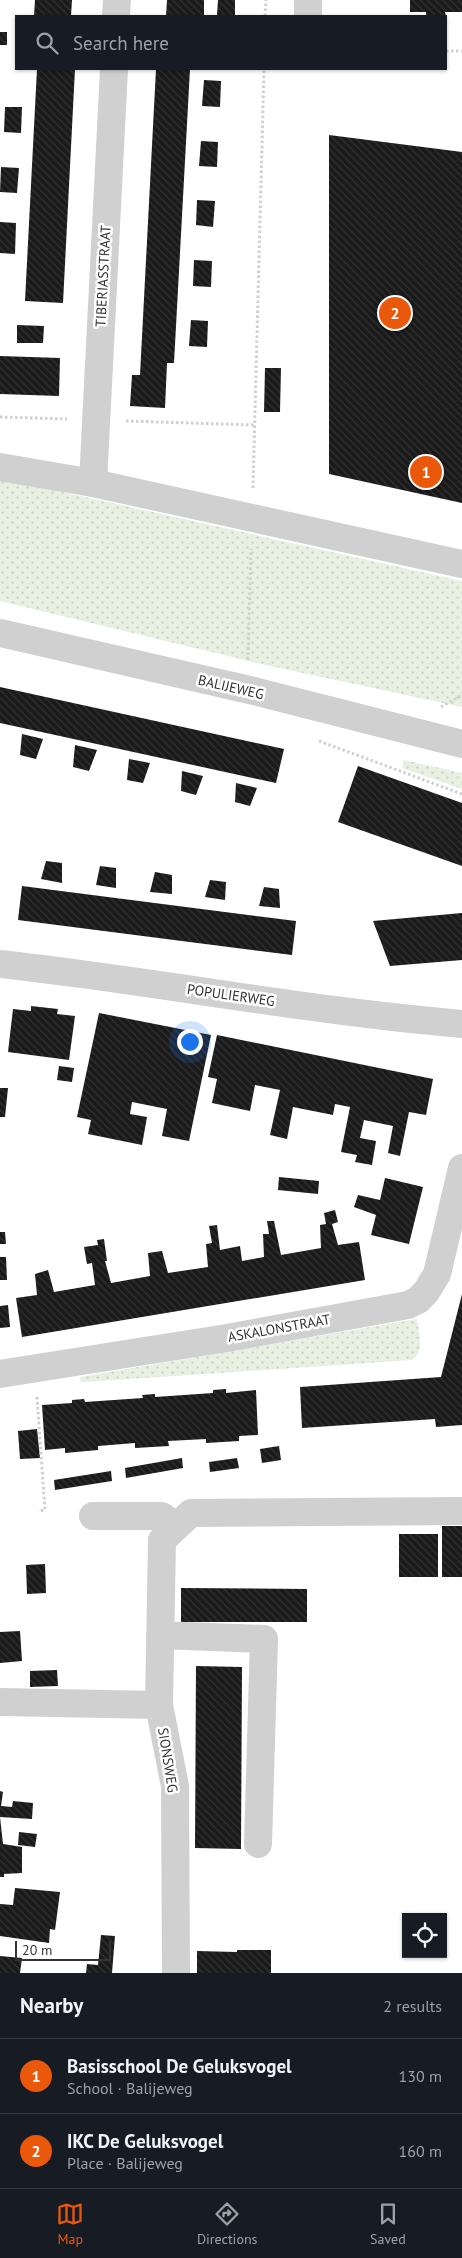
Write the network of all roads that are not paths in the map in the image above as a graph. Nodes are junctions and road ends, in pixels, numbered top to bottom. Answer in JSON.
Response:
{"nodes":[{"id":1,"x":117,"y":0,"type":"edge"},
{"id":2,"x":308,"y":0,"type":"edge"},
{"id":3,"x":116,"y":15,"type":"edge"},
{"id":4,"x":308,"y":15,"type":"edge"},
{"id":5,"x":114,"y":70,"type":"edge"},
{"id":6,"x":0,"y":467,"type":"edge"},
{"id":7,"x":92,"y":483,"type":"junction"},
{"id":8,"x":462,"y":564,"type":"edge"},
{"id":9,"x":0,"y":633,"type":"edge"},
{"id":10,"x":462,"y":744,"type":"edge"},
{"id":11,"x":0,"y":964,"type":"edge"},
{"id":12,"x":462,"y":1024,"type":"edge"},
{"id":13,"x":462,"y":1168,"type":"edge"},
{"id":14,"x":0,"y":1374,"type":"edge"},
{"id":15,"x":462,"y":1511,"type":"edge"},
{"id":16,"x":93,"y":1516,"type":"dead end"},
{"id":17,"x":176,"y":1527,"type":"junction"},
{"id":18,"x":160,"y":1635,"type":"junction"},
{"id":19,"x":0,"y":1702,"type":"edge"},
{"id":20,"x":159,"y":1705,"type":"junction"},
{"id":21,"x":258,"y":1844,"type":"dead end"},
{"id":22,"x":176,"y":1973,"type":"edge"}],
"edges":[{"from":1,"to":3,"type":"street"},
{"from":2,"to":4,"type":"street"},
{"from":5,"to":7,"type":"street","name":"TIBERIASSTRAAT"},
{"from":6,"to":7,"type":"street"},
{"from":7,"to":8,"type":"street"},
{"from":9,"to":10,"type":"street","name":"BALIJEWEG"},
{"from":11,"to":12,"type":"street","name":"POPULIERWEG"},
{"from":13,"to":14,"type":"street","name":"ASKALONSTRAAT"},
{"from":15,"to":17,"type":"street","name":"SIONSWEG"},
{"from":16,"to":17,"type":"street"},
{"from":17,"to":18,"type":"street","name":"SIONSWEG"},
{"from":18,"to":20,"type":"street","name":"SIONSWEG"},
{"from":18,"to":21,"type":"street"},
{"from":19,"to":20,"type":"street"},
{"from":20,"to":22,"type":"street","name":"SIONSWEG"}]}
